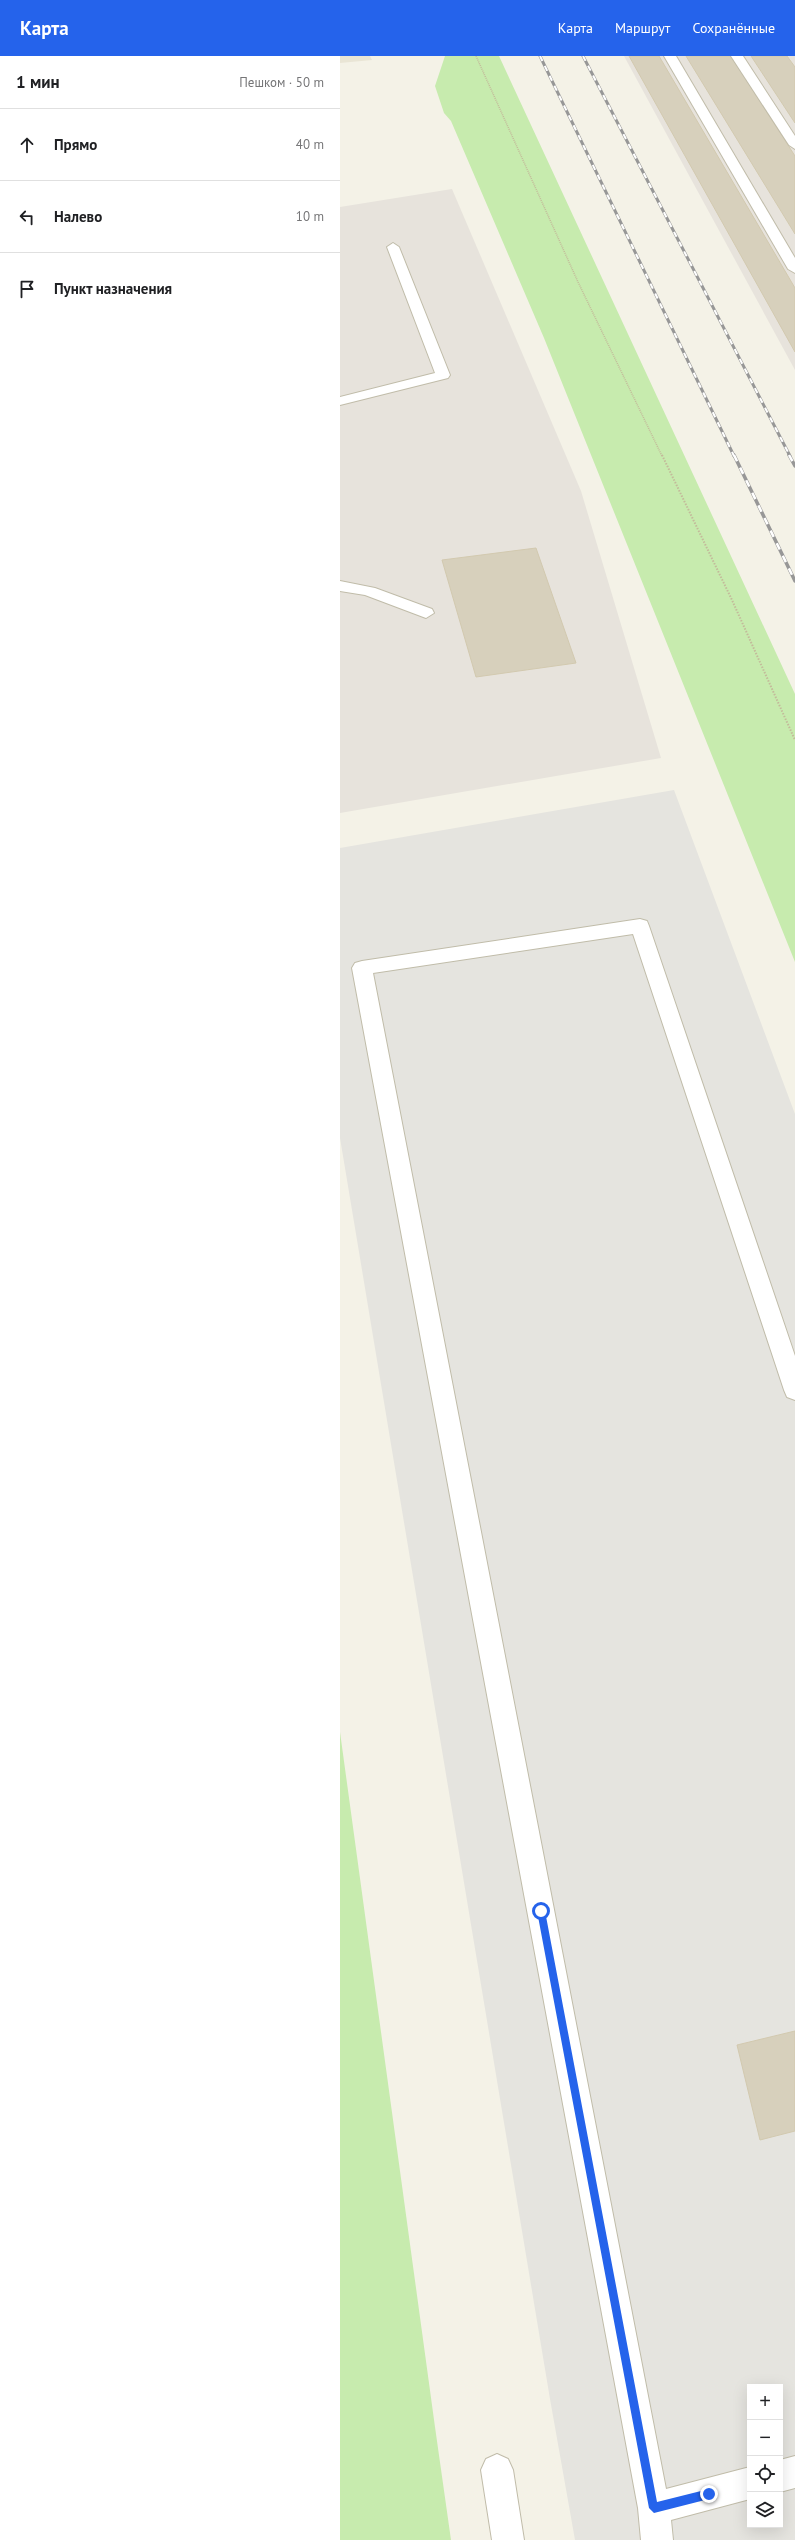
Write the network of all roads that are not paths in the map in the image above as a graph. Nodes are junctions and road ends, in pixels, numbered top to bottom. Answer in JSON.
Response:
{"nodes":[{"id":1,"x":670,"y":56,"type":"edge"},
{"id":2,"x":737,"y":56,"type":"edge"},
{"id":3,"x":795,"y":145,"type":"edge"},
{"id":4,"x":393,"y":246,"type":"dead end"},
{"id":5,"x":795,"y":268,"type":"edge"},
{"id":6,"x":340,"y":401,"type":"edge"},
{"id":7,"x":340,"y":586,"type":"edge"},
{"id":8,"x":426,"y":613,"type":"dead end"},
{"id":9,"x":795,"y":1390,"type":"edge"},
{"id":10,"x":497,"y":2470,"type":"dead end"},
{"id":11,"x":795,"y":2472,"type":"edge"},
{"id":12,"x":783,"y":2475,"type":"edge"},
{"id":13,"x":747,"y":2484,"type":"edge"},
{"id":14,"x":654,"y":2508,"type":"junction"},
{"id":15,"x":508,"y":2540,"type":"edge"},
{"id":16,"x":657,"y":2540,"type":"edge"}],
"edges":[{"from":1,"to":5,"type":"lane"},
{"from":2,"to":3,"type":"lane"},
{"from":4,"to":6,"type":"lane"},
{"from":7,"to":8,"type":"lane"},
{"from":9,"to":14,"type":"lane"},
{"from":10,"to":15,"type":"lane"},
{"from":11,"to":12,"type":"lane"},
{"from":13,"to":14,"type":"lane"},
{"from":14,"to":16,"type":"lane"}]}
